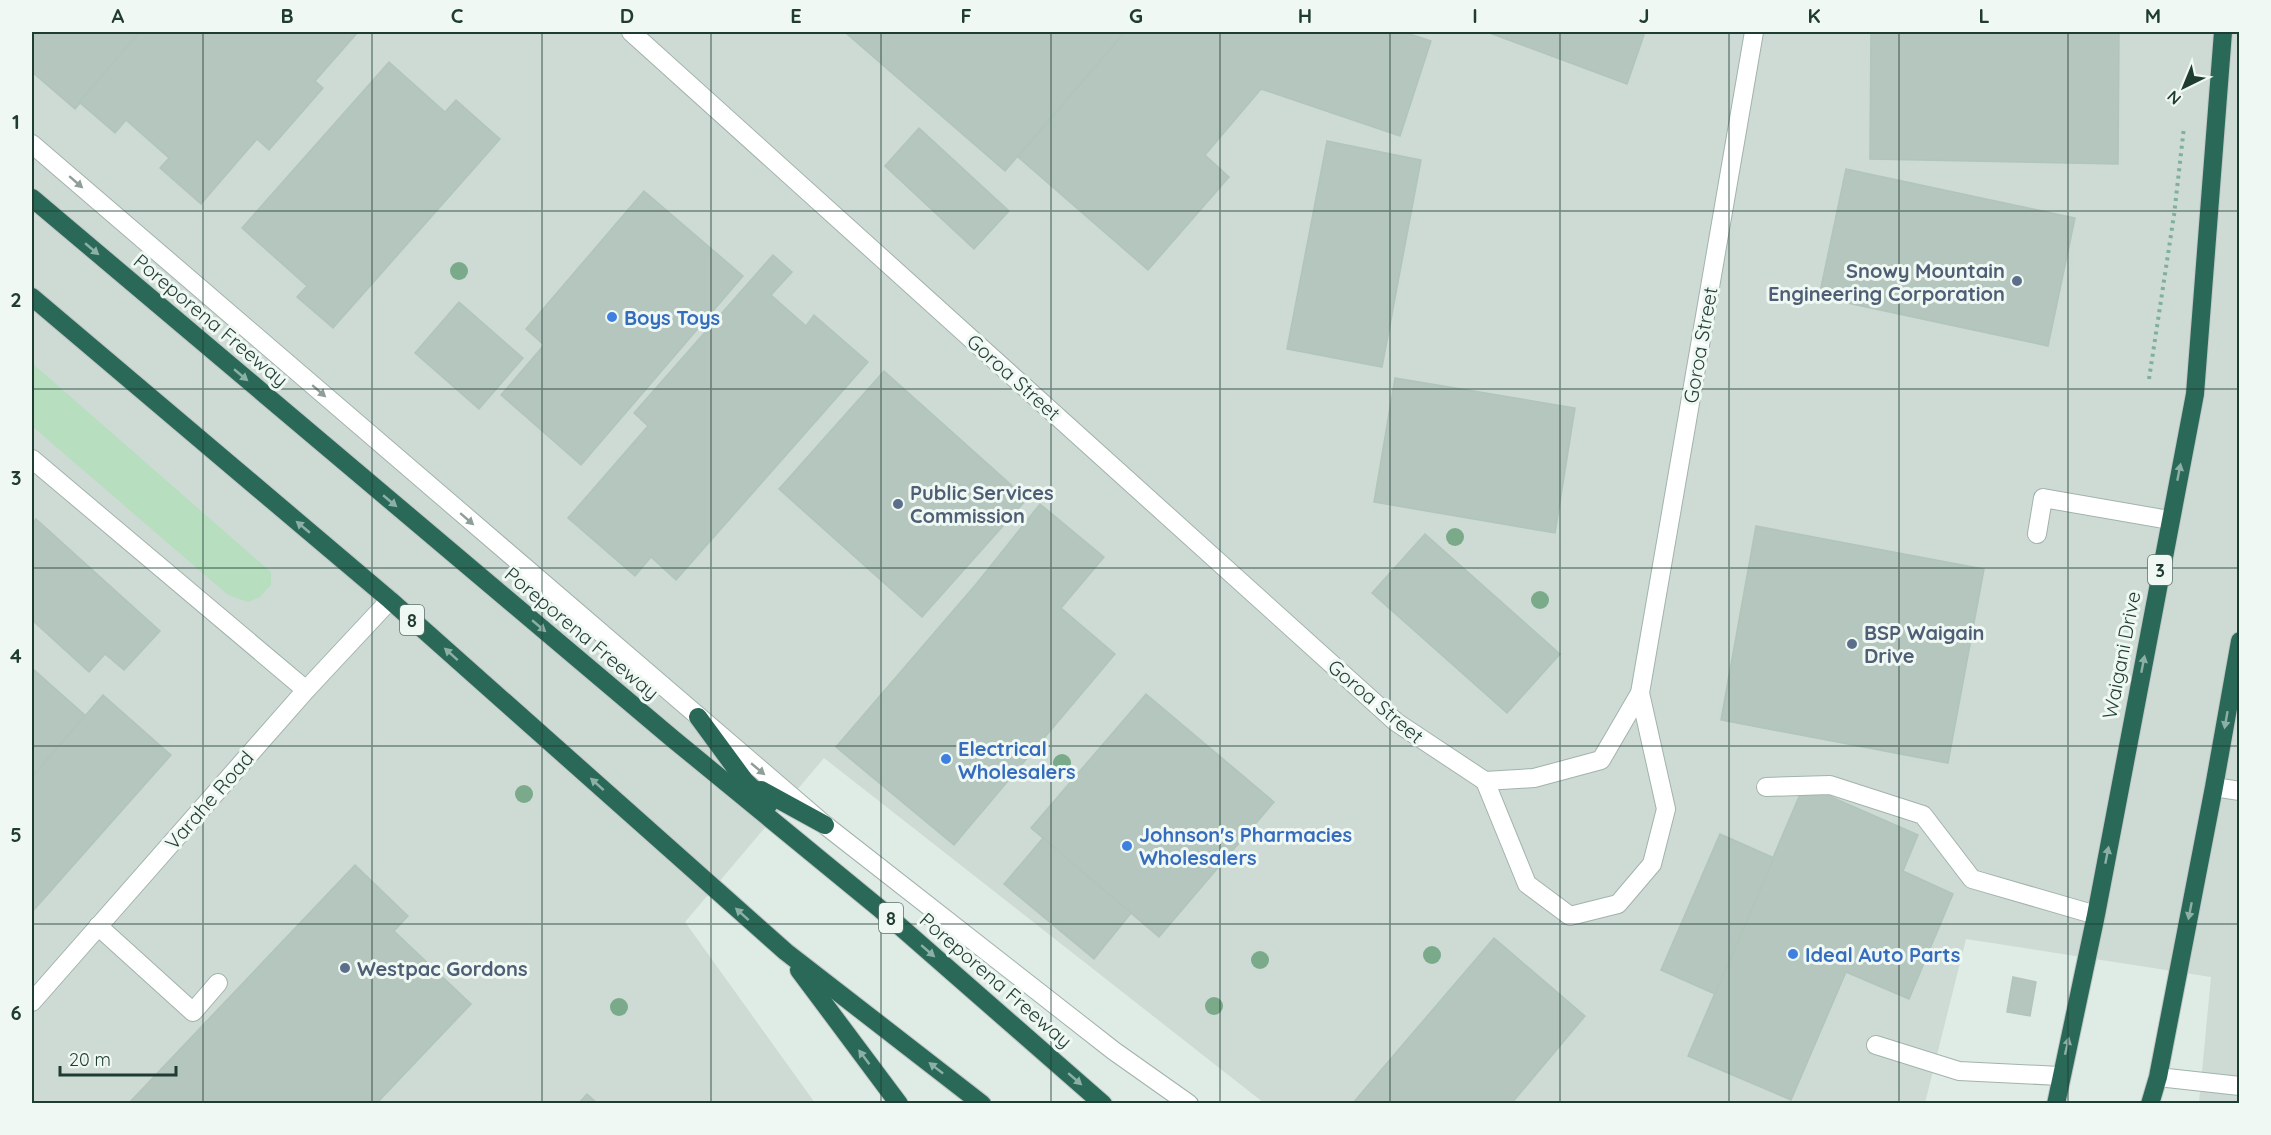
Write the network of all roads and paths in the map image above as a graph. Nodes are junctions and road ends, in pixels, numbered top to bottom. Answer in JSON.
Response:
{"nodes":[{"id":1,"x":631,"y":32,"type":"edge"},
{"id":2,"x":1754,"y":32,"type":"edge"},
{"id":3,"x":2223,"y":32,"type":"edge"},
{"id":4,"x":2184,"y":123,"type":"dead end"},
{"id":5,"x":32,"y":144,"type":"edge"},
{"id":6,"x":32,"y":198,"type":"edge"},
{"id":7,"x":32,"y":297,"type":"edge"},
{"id":8,"x":2149,"y":379,"type":"dead end"},
{"id":9,"x":32,"y":459,"type":"edge"},
{"id":10,"x":2169,"y":520,"type":"junction"},
{"id":11,"x":2037,"y":534,"type":"dead end"},
{"id":12,"x":390,"y":600,"type":"junction"},
{"id":13,"x":2240,"y":641,"type":"edge"},
{"id":14,"x":306,"y":690,"type":"junction"},
{"id":15,"x":1640,"y":693,"type":"junction"},
{"id":16,"x":698,"y":717,"type":"junction"},
{"id":17,"x":673,"y":739,"type":"junction"},
{"id":18,"x":745,"y":781,"type":"junction"},
{"id":19,"x":1485,"y":781,"type":"junction"},
{"id":20,"x":1766,"y":786,"type":"dead end"},
{"id":21,"x":2214,"y":787,"type":"junction"},
{"id":22,"x":2240,"y":791,"type":"edge"},
{"id":23,"x":825,"y":825,"type":"junction"},
{"id":24,"x":879,"y":908,"type":"junction"},
{"id":25,"x":2096,"y":915,"type":"junction"},
{"id":26,"x":98,"y":927,"type":"junction"},
{"id":27,"x":786,"y":952,"type":"junction"},
{"id":28,"x":219,"y":983,"type":"dead end"},
{"id":29,"x":32,"y":1002,"type":"edge"},
{"id":30,"x":1876,"y":1045,"type":"dead end"},
{"id":31,"x":2060,"y":1076,"type":"junction"},
{"id":32,"x":2158,"y":1077,"type":"junction"},
{"id":33,"x":2240,"y":1086,"type":"edge"},
{"id":34,"x":899,"y":1104,"type":"edge"},
{"id":35,"x":982,"y":1104,"type":"edge"},
{"id":36,"x":1103,"y":1104,"type":"edge"},
{"id":37,"x":1189,"y":1104,"type":"edge"},
{"id":38,"x":2056,"y":1104,"type":"edge"},
{"id":39,"x":2150,"y":1104,"type":"edge"},
{"id":40,"x":2157,"y":1104,"type":"edge"}],
"edges":[{"from":1,"to":19,"type":"street","name":"Goroa Street"},
{"from":2,"to":15,"type":"street","name":"Goroa Street"},
{"from":10,"to":3,"type":"highway","name":"Waigani Drive","number":"3","one_way":true},
{"from":4,"to":8,"type":"path"},
{"from":5,"to":16,"type":"street","one_way":true},
{"from":6,"to":17,"type":"highway","name":"Poreporena Freeway","number":"8","one_way":true},
{"from":12,"to":7,"type":"highway","number":"8","one_way":true},
{"from":9,"to":14,"type":"street"},
{"from":10,"to":11,"type":"street"},
{"from":25,"to":10,"type":"highway","name":"Waigani Drive","number":"3","one_way":true},
{"from":12,"to":14,"type":"street","name":"Varahe Road"},
{"from":27,"to":12,"type":"highway","number":"8","one_way":true},
{"from":13,"to":21,"type":"highway","one_way":true},
{"from":14,"to":26,"type":"street","name":"Varahe Road"},
{"from":15,"to":19,"type":"street","name":"Goroa Street"},
{"from":15,"to":19,"type":"street"},
{"from":16,"to":18,"type":"highway"},
{"from":16,"to":23,"type":"street","one_way":true},
{"from":17,"to":18,"type":"highway"},
{"from":17,"to":24,"type":"highway","name":"Poreporena Freeway","number":"8"},
{"from":18,"to":23,"type":"highway"},
{"from":18,"to":24,"type":"highway"},
{"from":20,"to":25,"type":"street"},
{"from":21,"to":22,"type":"street"},
{"from":21,"to":32,"type":"highway","one_way":true},
{"from":23,"to":37,"type":"street"},
{"from":24,"to":36,"type":"highway","name":"Poreporena Freeway","number":"8","one_way":true},
{"from":31,"to":25,"type":"highway","name":"Waigani Drive","number":"3","one_way":true},
{"from":26,"to":28,"type":"street"},
{"from":26,"to":29,"type":"street","name":"Varahe Road"},
{"from":34,"to":27,"type":"highway","one_way":true},
{"from":35,"to":27,"type":"highway","number":"8","one_way":true},
{"from":30,"to":31,"type":"street"},
{"from":31,"to":38,"type":"highway","name":"Waigani Drive","number":"3"},
{"from":32,"to":33,"type":"street"},
{"from":32,"to":39,"type":"highway"},
{"from":32,"to":40,"type":"highway"}]}
